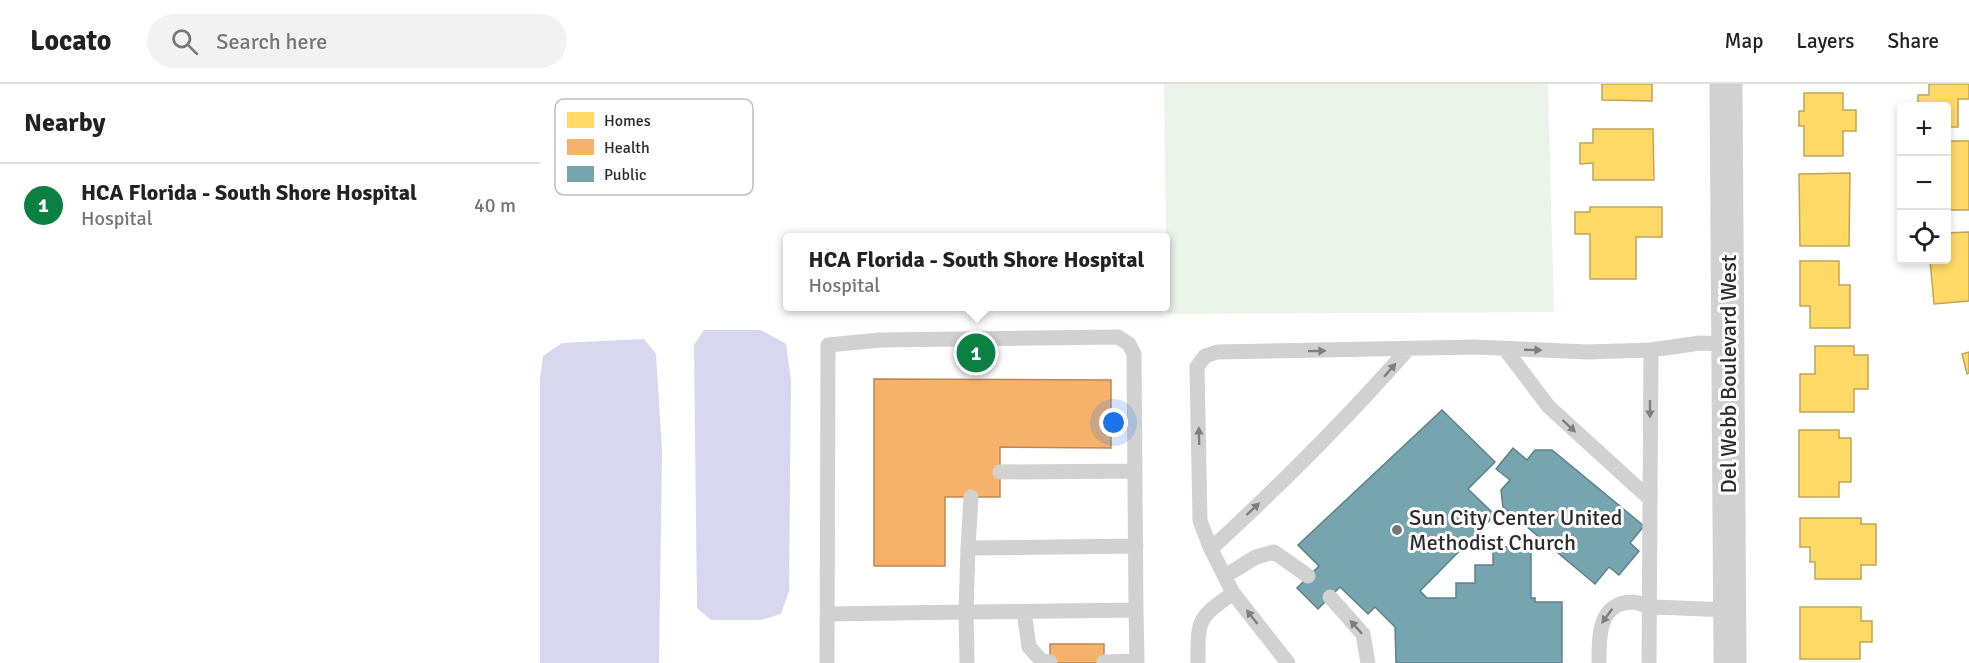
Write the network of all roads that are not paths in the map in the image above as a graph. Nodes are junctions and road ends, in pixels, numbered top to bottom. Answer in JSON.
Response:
{"nodes":[{"id":1,"x":1726,"y":84,"type":"edge"},
{"id":2,"x":1727,"y":344,"type":"junction"},
{"id":3,"x":1505,"y":349,"type":"junction"},
{"id":4,"x":1407,"y":350,"type":"junction"},
{"id":5,"x":1651,"y":350,"type":"junction"},
{"id":6,"x":1135,"y":471,"type":"junction"},
{"id":7,"x":1000,"y":472,"type":"dead end"},
{"id":8,"x":971,"y":497,"type":"dead end"},
{"id":9,"x":1650,"y":499,"type":"junction"},
{"id":10,"x":1136,"y":546,"type":"junction"},
{"id":11,"x":968,"y":548,"type":"junction"},
{"id":12,"x":1211,"y":549,"type":"junction"},
{"id":13,"x":1225,"y":576,"type":"junction"},
{"id":14,"x":1308,"y":576,"type":"dead end"},
{"id":15,"x":1233,"y":593,"type":"junction"},
{"id":16,"x":1329,"y":597,"type":"dead end"},
{"id":17,"x":1650,"y":607,"type":"junction"},
{"id":18,"x":1136,"y":610,"type":"junction"},
{"id":19,"x":1730,"y":610,"type":"junction"},
{"id":20,"x":966,"y":612,"type":"junction"},
{"id":21,"x":1024,"y":612,"type":"junction"},
{"id":22,"x":827,"y":614,"type":"junction"},
{"id":23,"x":1050,"y":662,"type":"edge"},
{"id":24,"x":1104,"y":662,"type":"edge"},
{"id":25,"x":1137,"y":662,"type":"edge"},
{"id":26,"x":827,"y":663,"type":"edge"},
{"id":27,"x":967,"y":663,"type":"edge"},
{"id":28,"x":1198,"y":663,"type":"edge"},
{"id":29,"x":1288,"y":663,"type":"edge"},
{"id":30,"x":1368,"y":663,"type":"edge"},
{"id":31,"x":1599,"y":663,"type":"edge"},
{"id":32,"x":1649,"y":663,"type":"edge"},
{"id":33,"x":1730,"y":663,"type":"edge"}],
"edges":[{"from":1,"to":2,"type":"street","name":"Del Webb Boulevard West"},
{"from":2,"to":5,"type":"lane"},
{"from":2,"to":19,"type":"street","name":"Del Webb Boulevard West"},
{"from":3,"to":4,"type":"lane"},
{"from":3,"to":5,"type":"lane","one_way":true},
{"from":3,"to":9,"type":"lane","one_way":true},
{"from":12,"to":4,"type":"lane","one_way":true},
{"from":12,"to":4,"type":"lane","one_way":true},
{"from":5,"to":9,"type":"lane","one_way":true},
{"from":6,"to":7,"type":"lane"},
{"from":6,"to":10,"type":"lane"},
{"from":6,"to":22,"type":"lane"},
{"from":8,"to":11,"type":"lane"},
{"from":9,"to":17,"type":"lane"},
{"from":10,"to":11,"type":"lane"},
{"from":10,"to":18,"type":"lane"},
{"from":11,"to":20,"type":"lane"},
{"from":12,"to":13,"type":"lane"},
{"from":13,"to":14,"type":"lane"},
{"from":13,"to":15,"type":"lane"},
{"from":15,"to":28,"type":"lane"},
{"from":29,"to":15,"type":"lane","one_way":true},
{"from":30,"to":16,"type":"lane","one_way":true},
{"from":17,"to":19,"type":"lane"},
{"from":17,"to":31,"type":"lane","one_way":true},
{"from":17,"to":32,"type":"lane"},
{"from":18,"to":21,"type":"lane"},
{"from":18,"to":25,"type":"lane"},
{"from":19,"to":33,"type":"street","name":"Del Webb Boulevard West"},
{"from":20,"to":21,"type":"lane"},
{"from":20,"to":22,"type":"lane"},
{"from":20,"to":27,"type":"lane"},
{"from":21,"to":23,"type":"lane"},
{"from":22,"to":26,"type":"lane"},
{"from":24,"to":25,"type":"lane"}]}
